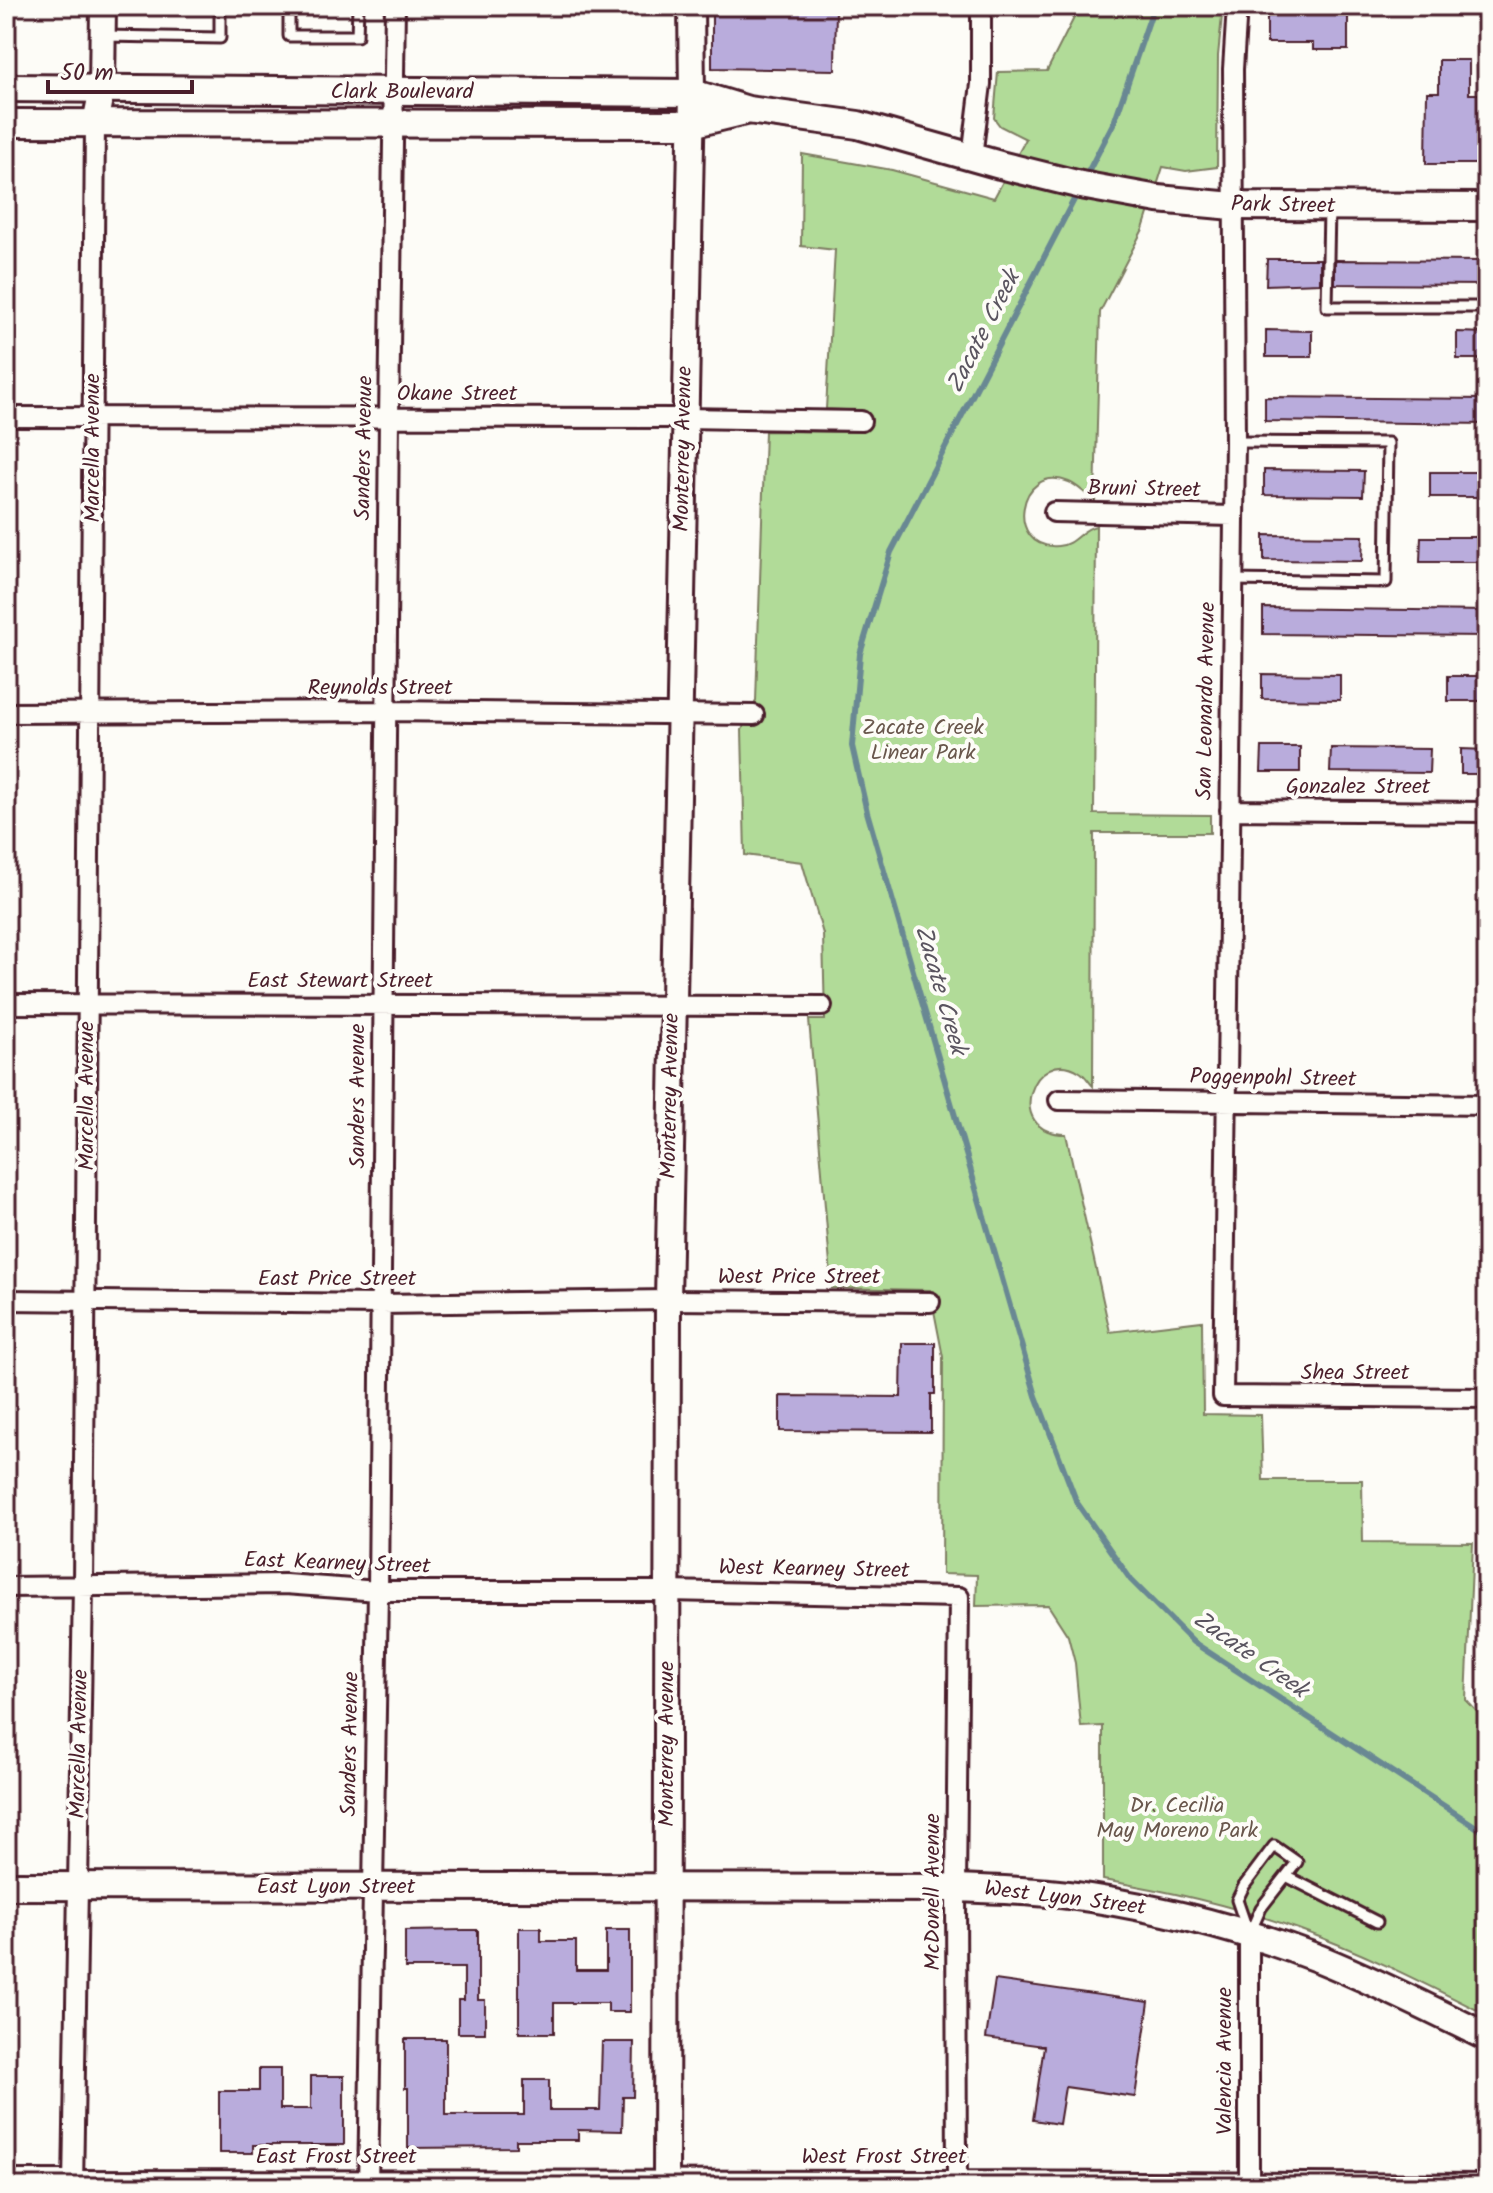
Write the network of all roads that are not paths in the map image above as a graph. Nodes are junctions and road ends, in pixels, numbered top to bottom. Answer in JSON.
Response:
{"nodes":[{"id":1,"x":103,"y":6,"type":"edge"},
{"id":2,"x":220,"y":6,"type":"edge"},
{"id":3,"x":289,"y":6,"type":"edge"},
{"id":4,"x":358,"y":6,"type":"edge"},
{"id":5,"x":395,"y":6,"type":"edge"},
{"id":6,"x":691,"y":6,"type":"edge"},
{"id":7,"x":981,"y":6,"type":"edge"},
{"id":8,"x":1237,"y":6,"type":"edge"},
{"id":9,"x":102,"y":36,"type":"junction"},
{"id":10,"x":6,"y":88,"type":"edge"},
{"id":11,"x":102,"y":89,"type":"junction"},
{"id":12,"x":394,"y":92,"type":"junction"},
{"id":13,"x":692,"y":93,"type":"junction"},
{"id":14,"x":748,"y":110,"type":"junction"},
{"id":15,"x":6,"y":123,"type":"edge"},
{"id":16,"x":95,"y":123,"type":"junction"},
{"id":17,"x":394,"y":123,"type":"junction"},
{"id":18,"x":691,"y":124,"type":"junction"},
{"id":19,"x":972,"y":157,"type":"junction"},
{"id":20,"x":1081,"y":185,"type":"joint"},
{"id":21,"x":1233,"y":206,"type":"junction"},
{"id":22,"x":1329,"y":207,"type":"junction"},
{"id":23,"x":1487,"y":207,"type":"edge"},
{"id":24,"x":1487,"y":307,"type":"edge"},
{"id":25,"x":6,"y":417,"type":"edge"},
{"id":26,"x":93,"y":417,"type":"junction"},
{"id":27,"x":389,"y":418,"type":"junction"},
{"id":28,"x":684,"y":418,"type":"junction"},
{"id":29,"x":861,"y":421,"type":"dead end"},
{"id":30,"x":1235,"y":442,"type":"junction"},
{"id":31,"x":1054,"y":512,"type":"dead end"},
{"id":32,"x":1234,"y":516,"type":"junction"},
{"id":33,"x":1233,"y":580,"type":"junction"},
{"id":34,"x":386,"y":711,"type":"junction"},
{"id":35,"x":6,"y":713,"type":"edge"},
{"id":36,"x":90,"y":713,"type":"junction"},
{"id":37,"x":681,"y":715,"type":"junction"},
{"id":38,"x":754,"y":715,"type":"dead end"},
{"id":39,"x":1230,"y":810,"type":"junction"},
{"id":40,"x":1487,"y":812,"type":"edge"},
{"id":41,"x":6,"y":1004,"type":"edge"},
{"id":42,"x":88,"y":1004,"type":"junction"},
{"id":43,"x":383,"y":1005,"type":"junction"},
{"id":44,"x":673,"y":1005,"type":"junction"},
{"id":45,"x":822,"y":1006,"type":"dead end"},
{"id":46,"x":1059,"y":1100,"type":"dead end"},
{"id":47,"x":1225,"y":1102,"type":"junction"},
{"id":48,"x":1487,"y":1105,"type":"edge"},
{"id":49,"x":6,"y":1300,"type":"edge"},
{"id":50,"x":668,"y":1300,"type":"junction"},
{"id":51,"x":86,"y":1301,"type":"junction"},
{"id":52,"x":930,"y":1302,"type":"dead end"},
{"id":53,"x":381,"y":1304,"type":"junction"},
{"id":54,"x":1223,"y":1396,"type":"joint"},
{"id":55,"x":1487,"y":1398,"type":"edge"},
{"id":56,"x":83,"y":1585,"type":"junction"},
{"id":57,"x":6,"y":1587,"type":"edge"},
{"id":58,"x":378,"y":1591,"type":"junction"},
{"id":59,"x":667,"y":1591,"type":"junction"},
{"id":60,"x":959,"y":1597,"type":"joint"},
{"id":61,"x":1286,"y":1876,"type":"junction"},
{"id":62,"x":6,"y":1886,"type":"edge"},
{"id":63,"x":77,"y":1886,"type":"junction"},
{"id":64,"x":372,"y":1887,"type":"junction"},
{"id":65,"x":666,"y":1887,"type":"junction"},
{"id":66,"x":956,"y":1888,"type":"junction"},
{"id":67,"x":1377,"y":1922,"type":"dead end"},
{"id":68,"x":1249,"y":1935,"type":"junction"},
{"id":69,"x":1487,"y":2037,"type":"edge"},
{"id":70,"x":6,"y":2180,"type":"edge"},
{"id":71,"x":73,"y":2184,"type":"edge"},
{"id":72,"x":368,"y":2184,"type":"edge"},
{"id":73,"x":666,"y":2184,"type":"edge"},
{"id":74,"x":957,"y":2184,"type":"edge"},
{"id":75,"x":1487,"y":2184,"type":"edge"},
{"id":76,"x":1249,"y":2185,"type":"edge"}],
"edges":[{"from":1,"to":9,"type":"street","name":"Marcella Avenue"},
{"from":2,"to":9,"type":"lane"},
{"from":3,"to":4,"type":"lane"},
{"from":5,"to":12,"type":"street","name":"Sanders Avenue"},
{"from":6,"to":13,"type":"street","name":"Monterrey Avenue"},
{"from":7,"to":19,"type":"street"},
{"from":8,"to":21,"type":"street","name":"San Leonardo Avenue"},
{"from":9,"to":11,"type":"street","name":"Marcella Avenue"},
{"from":10,"to":11,"type":"main road","name":"Clark Boulevard"},
{"from":11,"to":12,"type":"main road","name":"Clark Boulevard"},
{"from":11,"to":16,"type":"street","name":"Marcella Avenue"},
{"from":12,"to":13,"type":"main road","name":"Clark Boulevard"},
{"from":12,"to":17,"type":"street","name":"Sanders Avenue"},
{"from":13,"to":14,"type":"main road","name":"Clark Boulevard"},
{"from":13,"to":18,"type":"street","name":"Monterrey Avenue"},
{"from":14,"to":18,"type":"main road","name":"Clark Boulevard"},
{"from":14,"to":19,"type":"main road","name":"Clark Boulevard"},
{"from":15,"to":16,"type":"main road","name":"Clark Boulevard"},
{"from":16,"to":17,"type":"main road","name":"Clark Boulevard"},
{"from":16,"to":26,"type":"street","name":"Marcella Avenue"},
{"from":17,"to":18,"type":"main road","name":"Clark Boulevard"},
{"from":17,"to":27,"type":"street","name":"Sanders Avenue"},
{"from":18,"to":28,"type":"street","name":"Monterrey Avenue"},
{"from":19,"to":20,"type":"main road","name":"Clark Boulevard"},
{"from":20,"to":21,"type":"main road","name":"Park Street"},
{"from":21,"to":22,"type":"main road","name":"Park Street"},
{"from":21,"to":30,"type":"street","name":"San Leonardo Avenue"},
{"from":22,"to":23,"type":"main road","name":"Park Street"},
{"from":22,"to":24,"type":"lane"},
{"from":25,"to":26,"type":"street","name":"Okane Street"},
{"from":26,"to":27,"type":"street","name":"Okane Street"},
{"from":26,"to":36,"type":"street","name":"Marcella Avenue"},
{"from":27,"to":28,"type":"street","name":"Okane Street"},
{"from":27,"to":34,"type":"street","name":"Sanders Avenue"},
{"from":28,"to":29,"type":"street","name":"Okane Street"},
{"from":28,"to":37,"type":"street","name":"Monterrey Avenue"},
{"from":30,"to":32,"type":"street","name":"San Leonardo Avenue"},
{"from":30,"to":33,"type":"lane"},
{"from":31,"to":32,"type":"street","name":"Bruni Street"},
{"from":32,"to":33,"type":"street","name":"San Leonardo Avenue"},
{"from":33,"to":39,"type":"street","name":"San Leonardo Avenue"},
{"from":34,"to":36,"type":"street","name":"Reynolds Street"},
{"from":34,"to":37,"type":"street","name":"Reynolds Street"},
{"from":34,"to":43,"type":"street","name":"Sanders Avenue"},
{"from":35,"to":36,"type":"street","name":"Reynolds Street"},
{"from":36,"to":42,"type":"street","name":"Marcella Avenue"},
{"from":37,"to":38,"type":"street","name":"Reynolds Street"},
{"from":37,"to":44,"type":"street","name":"Monterrey Avenue"},
{"from":39,"to":40,"type":"street","name":"Gonzalez Street"},
{"from":39,"to":47,"type":"street","name":"San Leonardo Avenue"},
{"from":41,"to":42,"type":"street","name":"East Stewart Street"},
{"from":42,"to":43,"type":"street","name":"East Stewart Street"},
{"from":42,"to":51,"type":"street","name":"Marcella Avenue"},
{"from":43,"to":44,"type":"street","name":"East Stewart Street"},
{"from":43,"to":53,"type":"street","name":"Sanders Avenue"},
{"from":44,"to":45,"type":"street","name":"East Stewart Street"},
{"from":44,"to":50,"type":"street","name":"Monterrey Avenue"},
{"from":46,"to":47,"type":"street","name":"Poggenpohl Street"},
{"from":47,"to":48,"type":"street","name":"Poggenpohl Street"},
{"from":47,"to":54,"type":"street","name":"San Leonardo Avenue"},
{"from":49,"to":51,"type":"street","name":"East Price Street"},
{"from":50,"to":52,"type":"street","name":"West Price Street"},
{"from":50,"to":53,"type":"street","name":"East Price Street"},
{"from":50,"to":59,"type":"street","name":"Monterrey Avenue"},
{"from":51,"to":53,"type":"street","name":"East Price Street"},
{"from":51,"to":56,"type":"street","name":"Marcella Avenue"},
{"from":53,"to":58,"type":"street","name":"Sanders Avenue"},
{"from":54,"to":55,"type":"street","name":"Shea Street"},
{"from":56,"to":57,"type":"street","name":"East Kearney Street"},
{"from":56,"to":58,"type":"street","name":"East Kearney Street"},
{"from":56,"to":63,"type":"street","name":"Marcella Avenue"},
{"from":58,"to":59,"type":"street","name":"East Kearney Street"},
{"from":58,"to":64,"type":"street","name":"Sanders Avenue"},
{"from":59,"to":60,"type":"street","name":"West Kearney Street"},
{"from":59,"to":65,"type":"street","name":"Monterrey Avenue"},
{"from":60,"to":66,"type":"street","name":"McDonell Avenue"},
{"from":61,"to":67,"type":"lane"},
{"from":61,"to":68,"type":"lane"},
{"from":61,"to":68,"type":"lane"},
{"from":62,"to":63,"type":"main road","name":"East Lyon Street"},
{"from":63,"to":64,"type":"main road","name":"East Lyon Street"},
{"from":63,"to":71,"type":"street","name":"Marcella Avenue"},
{"from":64,"to":65,"type":"main road","name":"East Lyon Street"},
{"from":64,"to":72,"type":"street","name":"Sanders Avenue"},
{"from":65,"to":66,"type":"main road","name":"West Lyon Street"},
{"from":65,"to":73,"type":"street","name":"Monterrey Avenue"},
{"from":66,"to":68,"type":"main road","name":"West Lyon Street"},
{"from":66,"to":74,"type":"street","name":"McDonell Avenue"},
{"from":68,"to":69,"type":"main road","name":"West Lyon Street"},
{"from":68,"to":76,"type":"street","name":"Valencia Avenue"},
{"from":70,"to":71,"type":"street","name":"East Frost Street"},
{"from":71,"to":72,"type":"street","name":"East Frost Street"},
{"from":72,"to":73,"type":"street","name":"East Frost Street"},
{"from":73,"to":74,"type":"street","name":"West Frost Street"},
{"from":74,"to":76,"type":"street","name":"West Frost Street"},
{"from":75,"to":76,"type":"street","name":"West Frost Street"}]}
